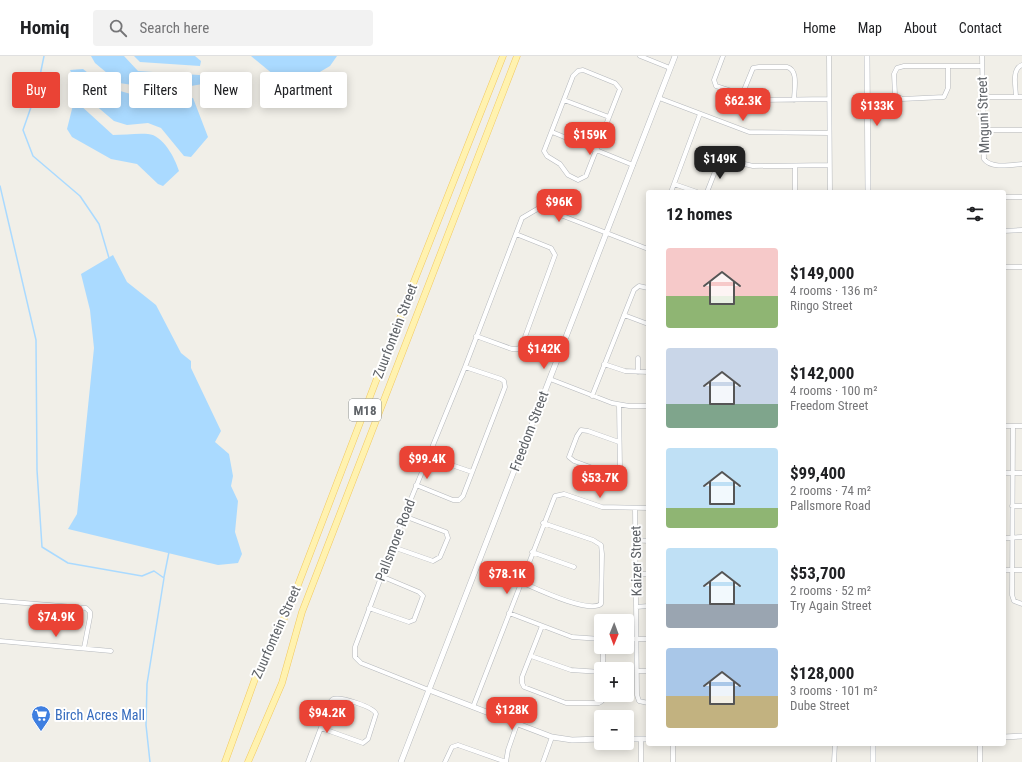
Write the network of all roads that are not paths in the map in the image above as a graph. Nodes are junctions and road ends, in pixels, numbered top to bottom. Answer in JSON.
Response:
{"nodes":[{"id":1,"x":503,"y":56,"type":"edge"},
{"id":2,"x":517,"y":56,"type":"edge"},
{"id":3,"x":640,"y":56,"type":"edge"},
{"id":4,"x":675,"y":56,"type":"edge"},
{"id":5,"x":723,"y":56,"type":"edge"},
{"id":6,"x":829,"y":56,"type":"edge"},
{"id":7,"x":867,"y":56,"type":"edge"},
{"id":8,"x":982,"y":56,"type":"edge"},
{"id":9,"x":1022,"y":65,"type":"edge"},
{"id":10,"x":948,"y":66,"type":"junction"},
{"id":11,"x":982,"y":66,"type":"junction"},
{"id":12,"x":670,"y":68,"type":"junction"},
{"id":13,"x":742,"y":95,"type":"junction"},
{"id":14,"x":982,"y":97,"type":"junction"},
{"id":15,"x":659,"y":98,"type":"junction"},
{"id":16,"x":1016,"y":98,"type":"junction"},
{"id":17,"x":1022,"y":98,"type":"edge"},
{"id":18,"x":829,"y":99,"type":"junction"},
{"id":19,"x":564,"y":100,"type":"junction"},
{"id":20,"x":794,"y":100,"type":"junction"},
{"id":21,"x":700,"y":114,"type":"junction"},
{"id":22,"x":609,"y":117,"type":"junction"},
{"id":23,"x":982,"y":130,"type":"junction"},
{"id":24,"x":1022,"y":130,"type":"edge"},
{"id":25,"x":552,"y":132,"type":"junction"},
{"id":26,"x":829,"y":133,"type":"junction"},
{"id":27,"x":596,"y":150,"type":"junction"},
{"id":28,"x":1022,"y":164,"type":"edge"},
{"id":29,"x":633,"y":165,"type":"junction"},
{"id":30,"x":829,"y":165,"type":"junction"},
{"id":31,"x":795,"y":166,"type":"junction"},
{"id":32,"x":674,"y":184,"type":"junction"},
{"id":33,"x":672,"y":190,"type":"edge"},
{"id":34,"x":691,"y":190,"type":"edge"},
{"id":35,"x":708,"y":190,"type":"edge"},
{"id":36,"x":795,"y":190,"type":"edge"},
{"id":37,"x":830,"y":190,"type":"edge"},
{"id":38,"x":868,"y":190,"type":"edge"},
{"id":39,"x":1006,"y":197,"type":"edge"},
{"id":40,"x":1022,"y":197,"type":"edge"},
{"id":41,"x":1022,"y":230,"type":"edge"},
{"id":42,"x":1006,"y":231,"type":"edge"},
{"id":43,"x":606,"y":233,"type":"junction"},
{"id":44,"x":516,"y":234,"type":"junction"},
{"id":45,"x":646,"y":248,"type":"edge"},
{"id":46,"x":1006,"y":267,"type":"edge"},
{"id":47,"x":1022,"y":267,"type":"edge"},
{"id":48,"x":646,"y":288,"type":"edge"},
{"id":49,"x":624,"y":315,"type":"junction"},
{"id":50,"x":646,"y":323,"type":"edge"},
{"id":51,"x":476,"y":336,"type":"junction"},
{"id":52,"x":638,"y":358,"type":"dead end"},
{"id":53,"x":604,"y":364,"type":"junction"},
{"id":54,"x":465,"y":367,"type":"junction"},
{"id":55,"x":638,"y":372,"type":"junction"},
{"id":56,"x":646,"y":372,"type":"edge"},
{"id":57,"x":550,"y":379,"type":"junction"},
{"id":58,"x":592,"y":396,"type":"junction"},
{"id":59,"x":619,"y":405,"type":"junction"},
{"id":60,"x":646,"y":406,"type":"edge"},
{"id":61,"x":1006,"y":426,"type":"edge"},
{"id":62,"x":1013,"y":426,"type":"junction"},
{"id":63,"x":1022,"y":426,"type":"edge"},
{"id":64,"x":619,"y":442,"type":"junction"},
{"id":65,"x":428,"y":457,"type":"junction"},
{"id":66,"x":472,"y":472,"type":"junction"},
{"id":67,"x":1006,"y":473,"type":"edge"},
{"id":68,"x":1011,"y":473,"type":"junction"},
{"id":69,"x":1022,"y":473,"type":"edge"},
{"id":70,"x":416,"y":485,"type":"junction"},
{"id":71,"x":1012,"y":506,"type":"junction"},
{"id":72,"x":1022,"y":506,"type":"edge"},
{"id":73,"x":635,"y":508,"type":"junction"},
{"id":74,"x":646,"y":508,"type":"edge"},
{"id":75,"x":404,"y":516,"type":"junction"},
{"id":76,"x":543,"y":523,"type":"junction"},
{"id":77,"x":1006,"y":538,"type":"edge"},
{"id":78,"x":1012,"y":538,"type":"junction"},
{"id":79,"x":1022,"y":538,"type":"edge"},
{"id":80,"x":634,"y":540,"type":"junction"},
{"id":81,"x":646,"y":541,"type":"edge"},
{"id":82,"x":393,"y":546,"type":"junction"},
{"id":83,"x":532,"y":552,"type":"junction"},
{"id":84,"x":574,"y":567,"type":"dead end"},
{"id":85,"x":1006,"y":570,"type":"edge"},
{"id":86,"x":1012,"y":570,"type":"junction"},
{"id":87,"x":1022,"y":570,"type":"edge"},
{"id":88,"x":636,"y":574,"type":"junction"},
{"id":89,"x":646,"y":574,"type":"edge"},
{"id":90,"x":381,"y":576,"type":"junction"},
{"id":91,"x":521,"y":582,"type":"junction"},
{"id":92,"x":0,"y":601,"type":"edge"},
{"id":93,"x":1022,"y":604,"type":"edge"},
{"id":94,"x":646,"y":606,"type":"edge"},
{"id":95,"x":636,"y":607,"type":"junction"},
{"id":96,"x":369,"y":608,"type":"junction"},
{"id":97,"x":509,"y":614,"type":"junction"},
{"id":98,"x":542,"y":626,"type":"junction"},
{"id":99,"x":594,"y":639,"type":"edge"},
{"id":100,"x":637,"y":639,"type":"junction"},
{"id":101,"x":646,"y":639,"type":"edge"},
{"id":102,"x":0,"y":641,"type":"edge"},
{"id":103,"x":84,"y":648,"type":"junction"},
{"id":104,"x":111,"y":651,"type":"dead end"},
{"id":105,"x":531,"y":656,"type":"junction"},
{"id":106,"x":637,"y":671,"type":"junction"},
{"id":107,"x":646,"y":671,"type":"edge"},
{"id":108,"x":594,"y":672,"type":"edge"},
{"id":109,"x":429,"y":690,"type":"junction"},
{"id":110,"x":600,"y":702,"type":"edge"},
{"id":111,"x":646,"y":703,"type":"edge"},
{"id":112,"x":473,"y":707,"type":"junction"},
{"id":113,"x":517,"y":724,"type":"junction"},
{"id":114,"x":321,"y":728,"type":"junction"},
{"id":115,"x":1022,"y":736,"type":"edge"},
{"id":116,"x":552,"y":737,"type":"junction"},
{"id":117,"x":1006,"y":737,"type":"edge"},
{"id":118,"x":594,"y":739,"type":"edge"},
{"id":119,"x":634,"y":739,"type":"edge"},
{"id":120,"x":641,"y":739,"type":"junction"},
{"id":121,"x":646,"y":739,"type":"edge"},
{"id":122,"x":673,"y":746,"type":"edge"},
{"id":123,"x":834,"y":746,"type":"edge"},
{"id":124,"x":873,"y":746,"type":"edge"},
{"id":125,"x":980,"y":746,"type":"edge"},
{"id":126,"x":225,"y":762,"type":"edge"},
{"id":127,"x":248,"y":762,"type":"edge"},
{"id":128,"x":309,"y":762,"type":"edge"},
{"id":129,"x":401,"y":762,"type":"edge"},
{"id":130,"x":445,"y":762,"type":"edge"},
{"id":131,"x":506,"y":762,"type":"edge"},
{"id":132,"x":543,"y":762,"type":"edge"},
{"id":133,"x":641,"y":762,"type":"edge"},
{"id":134,"x":673,"y":762,"type":"edge"},
{"id":135,"x":834,"y":762,"type":"edge"},
{"id":136,"x":873,"y":762,"type":"edge"},
{"id":137,"x":980,"y":762,"type":"edge"}],
"edges":[{"from":1,"to":126,"type":"main road","name":"Zuurfontein Street","number":"M18"},
{"from":2,"to":127,"type":"main road","name":"Zuurfontein Street","number":"M18"},
{"from":3,"to":12,"type":"street"},
{"from":4,"to":12,"type":"street","name":"Freedom Street"},
{"from":5,"to":13,"type":"street"},
{"from":6,"to":18,"type":"street"},
{"from":7,"to":38,"type":"street"},
{"from":8,"to":11,"type":"street","name":"Mnguni Street"},
{"from":9,"to":16,"type":"street"},
{"from":10,"to":10,"type":"street"},
{"from":10,"to":11,"type":"street"},
{"from":11,"to":14,"type":"street","name":"Mnguni Street"},
{"from":12,"to":15,"type":"street","name":"Freedom Street"},
{"from":13,"to":20,"type":"street"},
{"from":13,"to":20,"type":"street"},
{"from":14,"to":16,"type":"street"},
{"from":14,"to":23,"type":"street","name":"Mnguni Street"},
{"from":15,"to":21,"type":"street"},
{"from":15,"to":29,"type":"street","name":"Freedom Street"},
{"from":16,"to":17,"type":"street"},
{"from":18,"to":20,"type":"street"},
{"from":18,"to":26,"type":"street"},
{"from":19,"to":22,"type":"street"},
{"from":19,"to":22,"type":"street"},
{"from":19,"to":25,"type":"street"},
{"from":21,"to":26,"type":"street"},
{"from":21,"to":32,"type":"street"},
{"from":22,"to":27,"type":"street"},
{"from":23,"to":24,"type":"street"},
{"from":23,"to":28,"type":"street","name":"Mnguni Street"},
{"from":25,"to":27,"type":"street"},
{"from":25,"to":27,"type":"street"},
{"from":26,"to":30,"type":"street"},
{"from":27,"to":29,"type":"street"},
{"from":29,"to":43,"type":"street","name":"Freedom Street"},
{"from":30,"to":31,"type":"street"},
{"from":30,"to":37,"type":"street"},
{"from":31,"to":35,"type":"street"},
{"from":31,"to":36,"type":"street"},
{"from":32,"to":33,"type":"street"},
{"from":32,"to":34,"type":"street"},
{"from":39,"to":40,"type":"street"},
{"from":41,"to":42,"type":"street"},
{"from":43,"to":44,"type":"street","name":"Pallsmore Road"},
{"from":43,"to":45,"type":"street","name":"Pallsmore Road"},
{"from":43,"to":57,"type":"street","name":"Freedom Street"},
{"from":44,"to":51,"type":"street","name":"Pallsmore Road"},
{"from":44,"to":51,"type":"street"},
{"from":46,"to":47,"type":"street"},
{"from":48,"to":49,"type":"street"},
{"from":49,"to":50,"type":"street"},
{"from":49,"to":53,"type":"street"},
{"from":51,"to":54,"type":"street","name":"Pallsmore Road"},
{"from":52,"to":55,"type":"street"},
{"from":53,"to":55,"type":"street"},
{"from":53,"to":58,"type":"street"},
{"from":54,"to":65,"type":"street","name":"Pallsmore Road"},
{"from":54,"to":66,"type":"street"},
{"from":55,"to":56,"type":"street"},
{"from":57,"to":58,"type":"street"},
{"from":57,"to":109,"type":"street","name":"Freedom Street"},
{"from":58,"to":59,"type":"street"},
{"from":59,"to":60,"type":"street"},
{"from":59,"to":64,"type":"street"},
{"from":61,"to":62,"type":"street"},
{"from":62,"to":63,"type":"street"},
{"from":62,"to":68,"type":"street"},
{"from":64,"to":64,"type":"street"},
{"from":65,"to":66,"type":"street"},
{"from":65,"to":70,"type":"street","name":"Pallsmore Road"},
{"from":66,"to":70,"type":"street"},
{"from":67,"to":68,"type":"street"},
{"from":68,"to":69,"type":"street"},
{"from":68,"to":71,"type":"street"},
{"from":70,"to":75,"type":"street","name":"Pallsmore Road"},
{"from":71,"to":72,"type":"street"},
{"from":71,"to":78,"type":"street"},
{"from":73,"to":74,"type":"street"},
{"from":73,"to":76,"type":"street"},
{"from":73,"to":80,"type":"street","name":"Kaizer Street"},
{"from":75,"to":82,"type":"street","name":"Pallsmore Road"},
{"from":75,"to":82,"type":"street"},
{"from":76,"to":83,"type":"street"},
{"from":76,"to":91,"type":"street"},
{"from":77,"to":78,"type":"street"},
{"from":78,"to":79,"type":"street"},
{"from":78,"to":86,"type":"street"},
{"from":80,"to":81,"type":"street"},
{"from":80,"to":88,"type":"street","name":"Kaizer Street"},
{"from":82,"to":90,"type":"street","name":"Pallsmore Road"},
{"from":83,"to":84,"type":"street"},
{"from":83,"to":91,"type":"street"},
{"from":85,"to":86,"type":"street"},
{"from":86,"to":87,"type":"street"},
{"from":86,"to":93,"type":"street"},
{"from":88,"to":89,"type":"street"},
{"from":88,"to":95,"type":"street","name":"Kaizer Street"},
{"from":90,"to":96,"type":"street","name":"Pallsmore Road"},
{"from":90,"to":96,"type":"street"},
{"from":91,"to":97,"type":"street"},
{"from":92,"to":103,"type":"street"},
{"from":94,"to":95,"type":"street"},
{"from":95,"to":100,"type":"street","name":"Kaizer Street"},
{"from":96,"to":109,"type":"street","name":"Pallsmore Road"},
{"from":97,"to":98,"type":"street"},
{"from":97,"to":112,"type":"street"},
{"from":98,"to":99,"type":"street"},
{"from":98,"to":105,"type":"street"},
{"from":100,"to":101,"type":"street"},
{"from":100,"to":106,"type":"street","name":"Kaizer Street"},
{"from":102,"to":103,"type":"street"},
{"from":103,"to":104,"type":"street"},
{"from":105,"to":108,"type":"street"},
{"from":105,"to":110,"type":"street"},
{"from":106,"to":107,"type":"street"},
{"from":106,"to":111,"type":"street","name":"Kaizer Street"},
{"from":109,"to":112,"type":"street","name":"Pallsmore Road"},
{"from":109,"to":129,"type":"street","name":"Freedom Street"},
{"from":112,"to":113,"type":"street","name":"Pallsmore Road"},
{"from":113,"to":116,"type":"street","name":"Pallsmore Road"},
{"from":113,"to":131,"type":"street"},
{"from":114,"to":114,"type":"street"},
{"from":114,"to":128,"type":"street"},
{"from":115,"to":117,"type":"street"},
{"from":116,"to":118,"type":"street","name":"Pallsmore Road"},
{"from":116,"to":132,"type":"street"},
{"from":119,"to":120,"type":"street"},
{"from":120,"to":121,"type":"street"},
{"from":120,"to":133,"type":"street"},
{"from":122,"to":134,"type":"street"},
{"from":123,"to":135,"type":"street"},
{"from":124,"to":136,"type":"street"},
{"from":125,"to":137,"type":"street"},
{"from":130,"to":131,"type":"street"}]}
